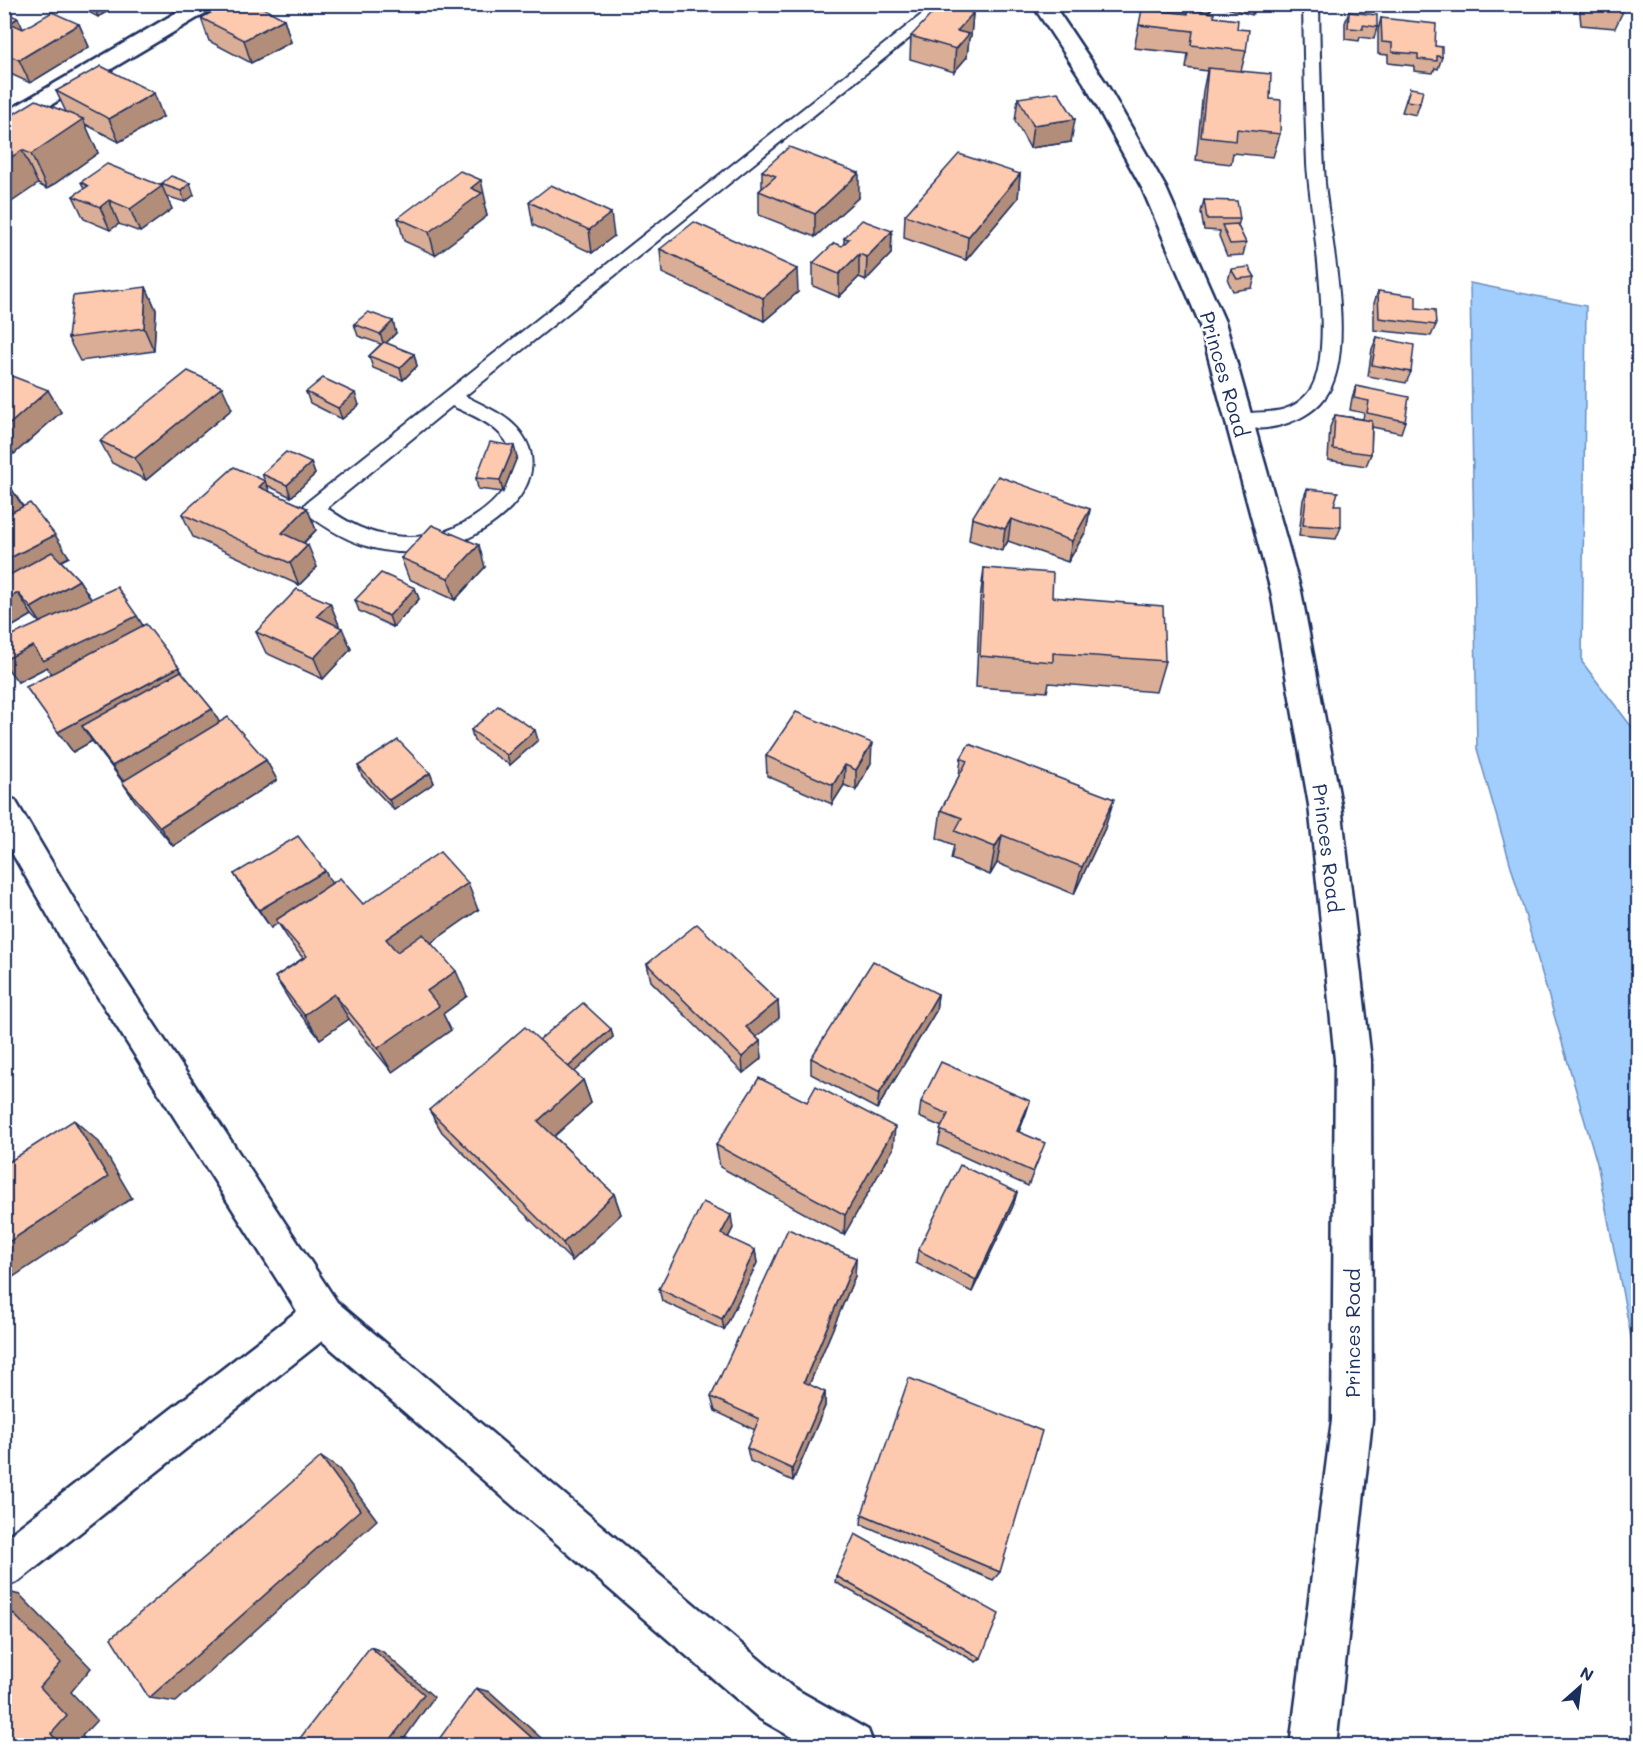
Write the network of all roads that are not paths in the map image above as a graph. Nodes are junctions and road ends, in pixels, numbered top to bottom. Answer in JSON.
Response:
{"nodes":[{"id":1,"x":207,"y":4,"type":"edge"},
{"id":2,"x":945,"y":4,"type":"edge"},
{"id":3,"x":1042,"y":4,"type":"edge"},
{"id":4,"x":1311,"y":4,"type":"edge"},
{"id":5,"x":4,"y":123,"type":"edge"},
{"id":6,"x":451,"y":397,"type":"junction"},
{"id":7,"x":1239,"y":421,"type":"junction"},
{"id":8,"x":4,"y":808,"type":"edge"},
{"id":9,"x":323,"y":1316,"type":"junction"},
{"id":10,"x":4,"y":1566,"type":"edge"},
{"id":11,"x":852,"y":1746,"type":"edge"},
{"id":12,"x":1313,"y":1746,"type":"edge"}],
"edges":[{"from":1,"to":5,"type":"main road"},
{"from":2,"to":6,"type":"lane"},
{"from":3,"to":7,"type":"main road","name":"Princes Road"},
{"from":4,"to":7,"type":"lane"},
{"from":6,"to":6,"type":"lane"},
{"from":7,"to":12,"type":"main road","name":"Princes Road"},
{"from":8,"to":9,"type":"main road"},
{"from":9,"to":10,"type":"main road"},
{"from":9,"to":11,"type":"main road"}]}
